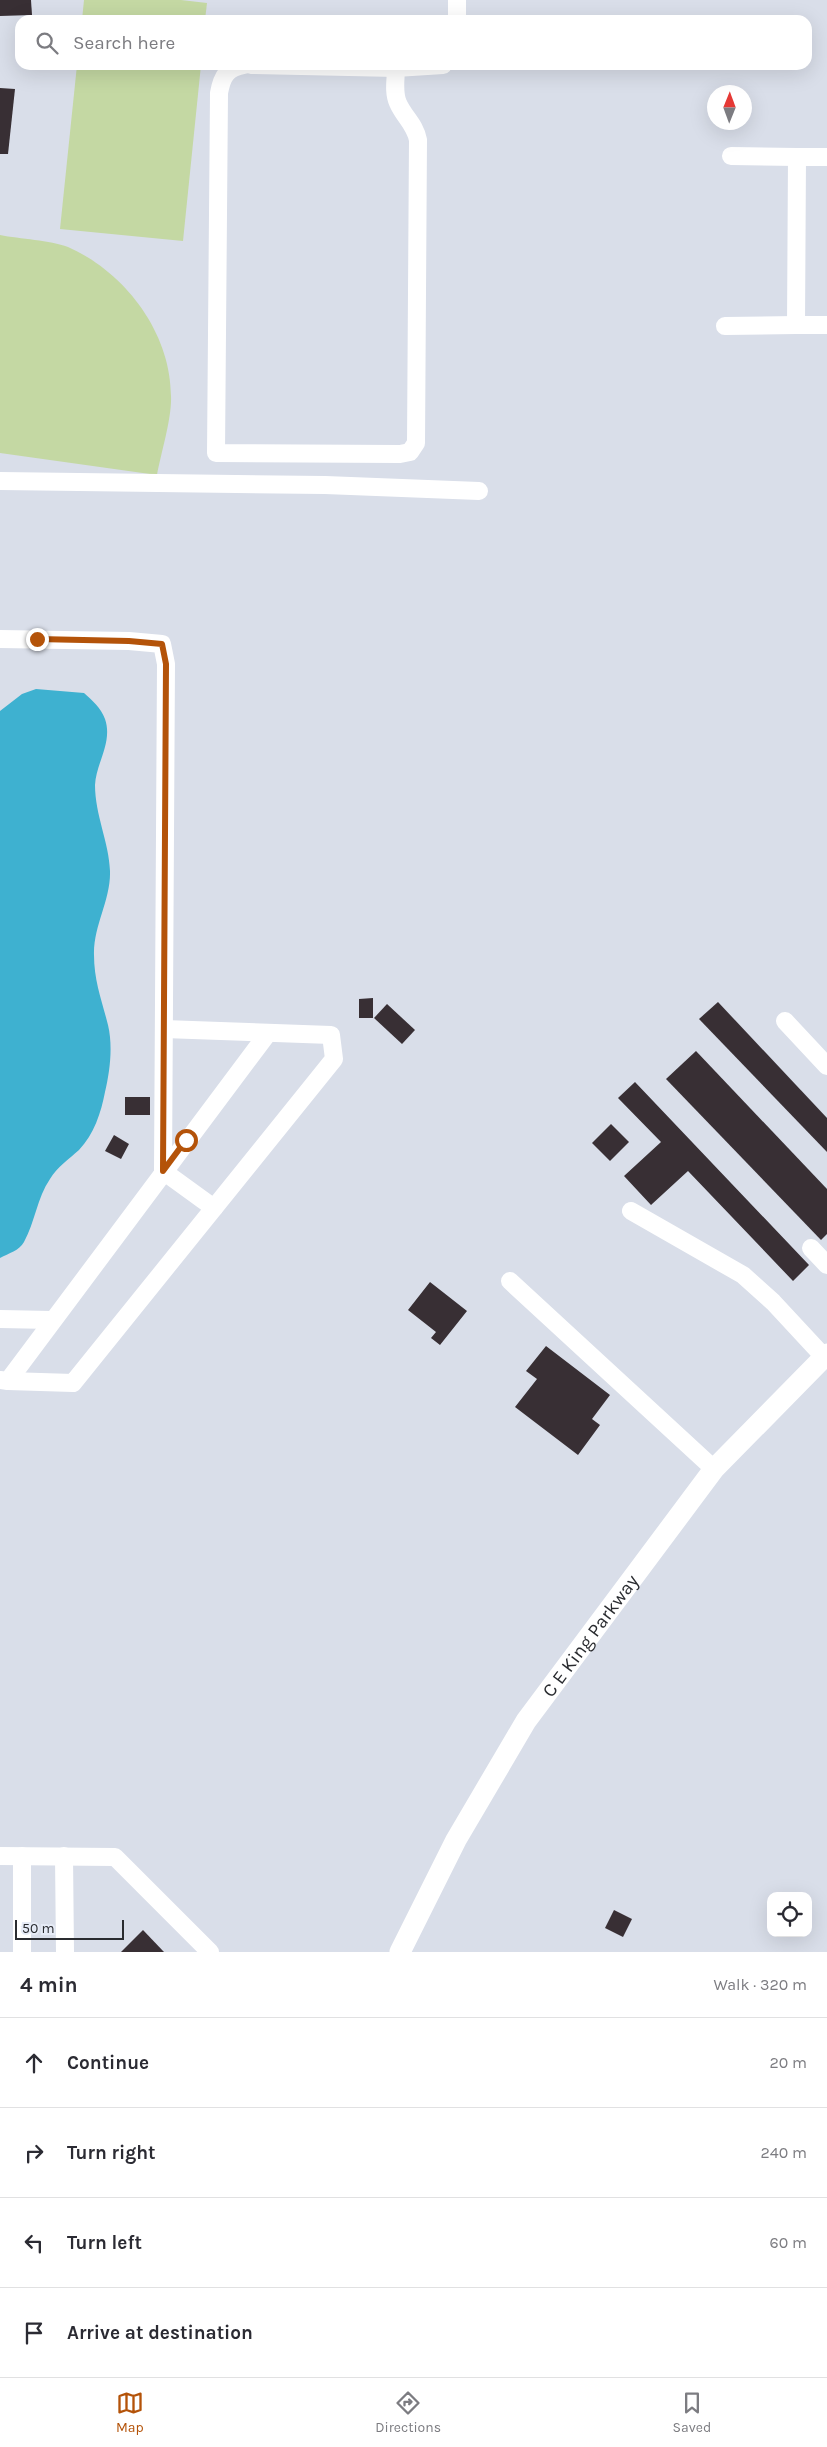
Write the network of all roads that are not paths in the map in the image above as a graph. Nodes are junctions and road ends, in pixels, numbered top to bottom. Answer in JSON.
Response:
{"nodes":[{"id":1,"x":457,"y":0,"type":"edge"},
{"id":2,"x":457,"y":15,"type":"edge"},
{"id":3,"x":229,"y":70,"type":"edge"},
{"id":4,"x":396,"y":70,"type":"edge"},
{"id":5,"x":731,"y":156,"type":"dead end"},
{"id":6,"x":797,"y":157,"type":"junction"},
{"id":7,"x":827,"y":157,"type":"edge"},
{"id":8,"x":796,"y":325,"type":"junction"},
{"id":9,"x":827,"y":325,"type":"edge"},
{"id":10,"x":725,"y":326,"type":"dead end"},
{"id":11,"x":0,"y":481,"type":"edge"},
{"id":12,"x":479,"y":491,"type":"dead end"},
{"id":13,"x":0,"y":639,"type":"edge"},
{"id":14,"x":785,"y":1021,"type":"dead end"},
{"id":15,"x":164,"y":1029,"type":"junction"},
{"id":16,"x":268,"y":1033,"type":"junction"},
{"id":17,"x":827,"y":1066,"type":"edge"},
{"id":18,"x":163,"y":1171,"type":"junction"},
{"id":19,"x":214,"y":1208,"type":"junction"},
{"id":20,"x":631,"y":1211,"type":"dead end"},
{"id":21,"x":811,"y":1248,"type":"dead end"},
{"id":22,"x":827,"y":1265,"type":"edge"},
{"id":23,"x":510,"y":1281,"type":"dead end"},
{"id":24,"x":0,"y":1319,"type":"edge"},
{"id":25,"x":52,"y":1320,"type":"junction"},
{"id":26,"x":826,"y":1355,"type":"edge"},
{"id":27,"x":4,"y":1380,"type":"edge"},
{"id":28,"x":714,"y":1469,"type":"junction"},
{"id":29,"x":0,"y":1856,"type":"edge"},
{"id":30,"x":22,"y":1856,"type":"junction"},
{"id":31,"x":64,"y":1856,"type":"junction"},
{"id":32,"x":22,"y":1952,"type":"edge"},
{"id":33,"x":65,"y":1952,"type":"edge"},
{"id":34,"x":210,"y":1952,"type":"edge"},
{"id":35,"x":400,"y":1952,"type":"edge"}],
"edges":[{"from":1,"to":2,"type":"lane"},
{"from":3,"to":4,"type":"lane"},
{"from":5,"to":6,"type":"lane"},
{"from":6,"to":7,"type":"lane"},
{"from":6,"to":8,"type":"lane"},
{"from":8,"to":9,"type":"lane"},
{"from":8,"to":10,"type":"lane"},
{"from":11,"to":12,"type":"lane"},
{"from":13,"to":15,"type":"lane"},
{"from":14,"to":17,"type":"lane"},
{"from":15,"to":16,"type":"lane"},
{"from":15,"to":18,"type":"lane"},
{"from":16,"to":18,"type":"lane"},
{"from":16,"to":19,"type":"lane"},
{"from":18,"to":19,"type":"lane"},
{"from":18,"to":25,"type":"lane"},
{"from":19,"to":27,"type":"lane"},
{"from":20,"to":26,"type":"lane"},
{"from":21,"to":22,"type":"lane"},
{"from":23,"to":28,"type":"lane"},
{"from":24,"to":25,"type":"lane"},
{"from":25,"to":27,"type":"lane"},
{"from":26,"to":28,"type":"main road","name":"C E King Parkway"},
{"from":28,"to":35,"type":"main road","name":"C E King Parkway"},
{"from":29,"to":30,"type":"lane"},
{"from":30,"to":31,"type":"lane"},
{"from":30,"to":32,"type":"lane"},
{"from":31,"to":33,"type":"lane"},
{"from":31,"to":34,"type":"lane"}]}
